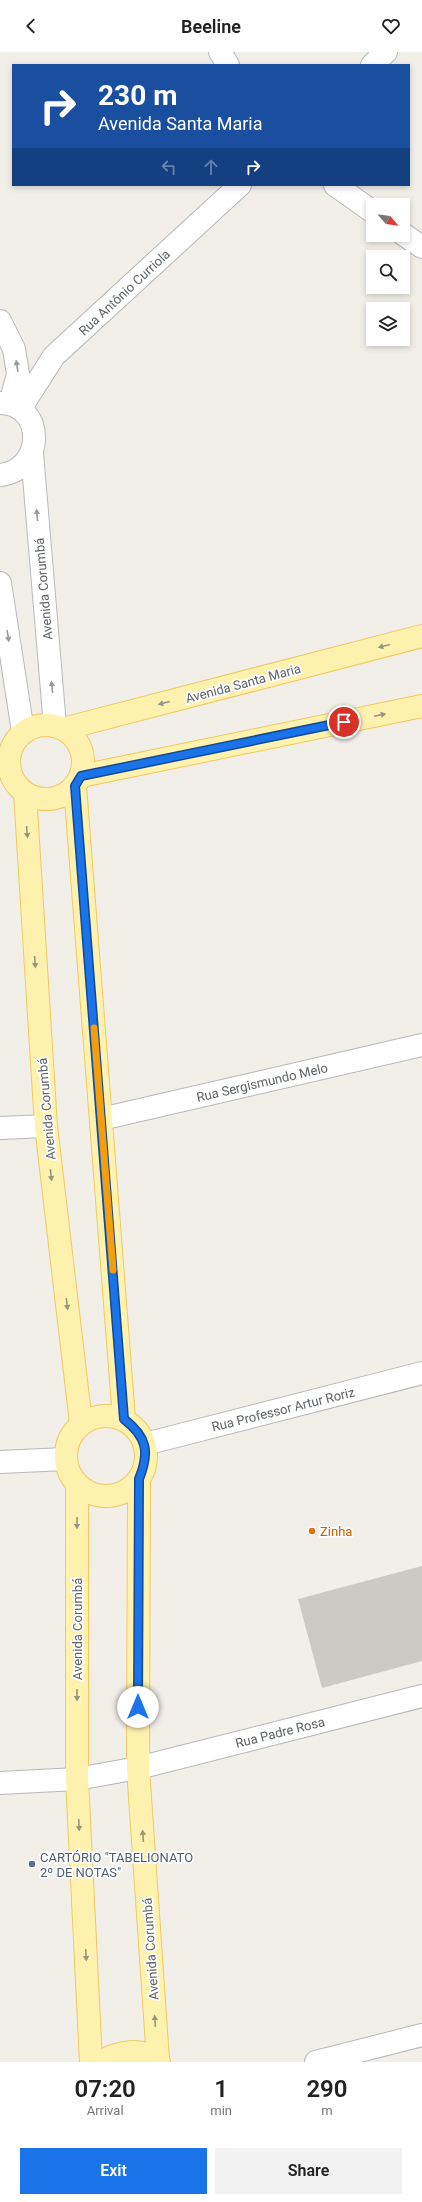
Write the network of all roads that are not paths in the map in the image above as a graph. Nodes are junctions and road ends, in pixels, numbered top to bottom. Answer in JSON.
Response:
{"nodes":[{"id":1,"x":220,"y":52,"type":"edge"},
{"id":2,"x":386,"y":52,"type":"edge"},
{"id":3,"x":227,"y":64,"type":"edge"},
{"id":4,"x":373,"y":64,"type":"edge"},
{"id":5,"x":239,"y":186,"type":"edge"},
{"id":6,"x":336,"y":186,"type":"edge"},
{"id":7,"x":366,"y":207,"type":"edge"},
{"id":8,"x":410,"y":239,"type":"edge"},
{"id":9,"x":422,"y":247,"type":"edge"},
{"id":10,"x":0,"y":321,"type":"edge"},
{"id":11,"x":10,"y":405,"type":"edge"},
{"id":12,"x":32,"y":453,"type":"junction"},
{"id":13,"x":0,"y":475,"type":"edge"},
{"id":14,"x":0,"y":583,"type":"edge"},
{"id":15,"x":422,"y":636,"type":"edge"},
{"id":16,"x":422,"y":706,"type":"edge"},
{"id":17,"x":59,"y":727,"type":"junction"},
{"id":18,"x":13,"y":738,"type":"edge"},
{"id":19,"x":78,"y":781,"type":"junction"},
{"id":20,"x":14,"y":789,"type":"edge"},
{"id":21,"x":422,"y":1045,"type":"edge"},
{"id":22,"x":101,"y":1119,"type":"junction"},
{"id":23,"x":46,"y":1126,"type":"junction"},
{"id":24,"x":0,"y":1128,"type":"edge"},
{"id":25,"x":422,"y":1373,"type":"edge"},
{"id":26,"x":124,"y":1419,"type":"junction"},
{"id":27,"x":81,"y":1423,"type":"junction"},
{"id":28,"x":145,"y":1444,"type":"junction"},
{"id":29,"x":65,"y":1459,"type":"junction"},
{"id":30,"x":0,"y":1462,"type":"edge"},
{"id":31,"x":139,"y":1479,"type":"junction"},
{"id":32,"x":77,"y":1484,"type":"junction"},
{"id":33,"x":422,"y":1696,"type":"edge"},
{"id":34,"x":138,"y":1768,"type":"junction"},
{"id":35,"x":77,"y":1779,"type":"junction"},
{"id":36,"x":0,"y":1782,"type":"edge"},
{"id":37,"x":422,"y":2035,"type":"edge"},
{"id":38,"x":158,"y":2061,"type":"edge"},
{"id":39,"x":91,"y":2062,"type":"edge"},
{"id":40,"x":100,"y":2062,"type":"edge"},
{"id":41,"x":316,"y":2062,"type":"edge"}],
"edges":[{"from":1,"to":3,"type":"street"},
{"from":2,"to":4,"type":"street"},
{"from":5,"to":11,"type":"street","name":"Rua Antônio Curriola"},
{"from":6,"to":7,"type":"street"},
{"from":8,"to":9,"type":"street"},
{"from":11,"to":10,"type":"street","one_way":true},
{"from":11,"to":12,"type":"street","name":"Avenida Corumbá"},
{"from":12,"to":13,"type":"street"},
{"from":17,"to":12,"type":"street","name":"Avenida Corumbá","one_way":true},
{"from":14,"to":18,"type":"street","one_way":true},
{"from":15,"to":17,"type":"main road","name":"Avenida Santa Maria","one_way":true},
{"from":19,"to":16,"type":"main road","one_way":true},
{"from":17,"to":18,"type":"main road"},
{"from":17,"to":19,"type":"main road"},
{"from":18,"to":20,"type":"main road"},
{"from":19,"to":20,"type":"main road"},
{"from":19,"to":22,"type":"main road"},
{"from":20,"to":23,"type":"main road","name":"Avenida Corumbá","one_way":true},
{"from":21,"to":22,"type":"street","name":"Rua Sergismundo Melo"},
{"from":22,"to":26,"type":"main road"},
{"from":23,"to":24,"type":"street"},
{"from":23,"to":27,"type":"main road","name":"Avenida Corumbá","one_way":true},
{"from":25,"to":28,"type":"street","name":"Rua Professor Artur Roriz"},
{"from":26,"to":27,"type":"main road"},
{"from":26,"to":28,"type":"main road"},
{"from":27,"to":29,"type":"main road"},
{"from":28,"to":31,"type":"main road","name":"Avenida Corumbá"},
{"from":29,"to":30,"type":"street"},
{"from":29,"to":32,"type":"main road","name":"Avenida Corumbá"},
{"from":31,"to":32,"type":"main road","name":"Avenida Corumbá"},
{"from":31,"to":34,"type":"main road","name":"Avenida Corumbá"},
{"from":32,"to":35,"type":"main road","name":"Avenida Corumbá","one_way":true},
{"from":33,"to":34,"type":"street","name":"Rua Padre Rosa"},
{"from":34,"to":35,"type":"street","name":"Rua Padre Rosa"},
{"from":38,"to":34,"type":"main road","name":"Avenida Corumbá","one_way":true},
{"from":35,"to":36,"type":"street"},
{"from":35,"to":39,"type":"main road","name":"Avenida Corumbá","one_way":true},
{"from":37,"to":41,"type":"street"},
{"from":38,"to":40,"type":"main road","name":"Avenida Corumbá"}]}
